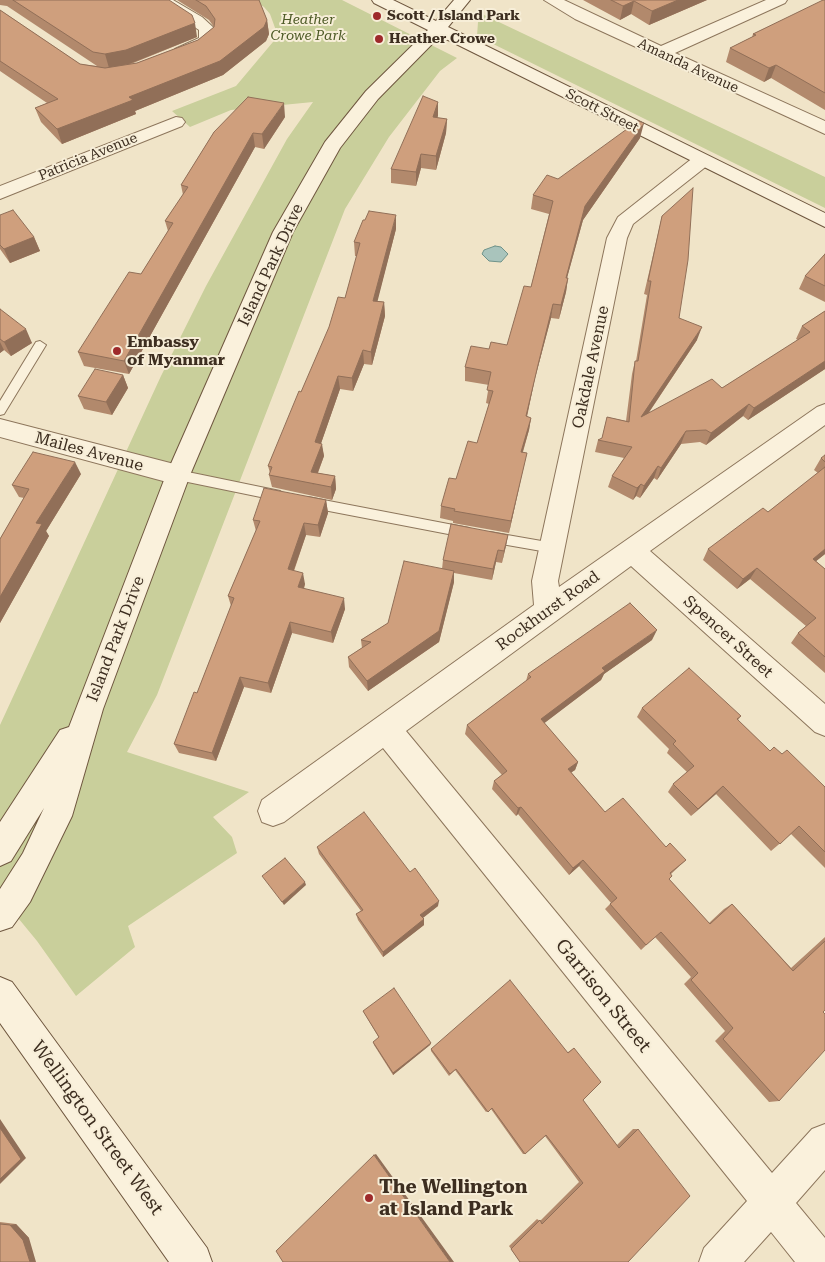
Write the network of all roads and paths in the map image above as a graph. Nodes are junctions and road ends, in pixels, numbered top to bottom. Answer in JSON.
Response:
{"nodes":[{"id":1,"x":162,"y":0,"type":"edge"},
{"id":2,"x":380,"y":0,"type":"edge"},
{"id":3,"x":552,"y":0,"type":"edge"},
{"id":4,"x":779,"y":0,"type":"edge"},
{"id":5,"x":461,"y":2,"type":"edge"},
{"id":6,"x":439,"y":28,"type":"junction"},
{"id":7,"x":660,"y":53,"type":"junction"},
{"id":8,"x":168,"y":58,"type":"edge"},
{"id":9,"x":176,"y":122,"type":"dead end"},
{"id":10,"x":825,"y":128,"type":"edge"},
{"id":11,"x":701,"y":161,"type":"junction"},
{"id":12,"x":0,"y":193,"type":"edge"},
{"id":13,"x":825,"y":221,"type":"edge"},
{"id":14,"x":40,"y":345,"type":"dead end"},
{"id":15,"x":0,"y":411,"type":"edge"},
{"id":16,"x":825,"y":413,"type":"edge"},
{"id":17,"x":0,"y":428,"type":"edge"},
{"id":18,"x":178,"y":474,"type":"junction"},
{"id":19,"x":553,"y":548,"type":"junction"},
{"id":20,"x":632,"y":551,"type":"junction"},
{"id":21,"x":548,"y":610,"type":"junction"},
{"id":22,"x":90,"y":709,"type":"junction"},
{"id":23,"x":825,"y":723,"type":"edge"},
{"id":24,"x":386,"y":729,"type":"junction"},
{"id":25,"x":273,"y":811,"type":"dead end"},
{"id":26,"x":0,"y":850,"type":"edge"},
{"id":27,"x":0,"y":915,"type":"edge"},
{"id":28,"x":0,"y":994,"type":"edge"},
{"id":29,"x":825,"y":1142,"type":"edge"},
{"id":30,"x":770,"y":1202,"type":"junction"},
{"id":31,"x":193,"y":1262,"type":"edge"},
{"id":32,"x":718,"y":1262,"type":"edge"},
{"id":33,"x":820,"y":1262,"type":"edge"}],
"edges":[{"from":1,"to":8,"type":"street"},
{"from":2,"to":6,"type":"street","name":"Scott Street"},
{"from":3,"to":7,"type":"street","name":"Amanda Avenue"},
{"from":4,"to":7,"type":"street"},
{"from":5,"to":6,"type":"street","name":"Island Park Drive"},
{"from":6,"to":11,"type":"street","name":"Scott Street"},
{"from":6,"to":18,"type":"street","name":"Island Park Drive"},
{"from":7,"to":10,"type":"street","name":"Amanda Avenue"},
{"from":9,"to":12,"type":"street","name":"Patricia Avenue"},
{"from":11,"to":13,"type":"street","name":"Scott Street"},
{"from":11,"to":19,"type":"street","name":"Oakdale Avenue"},
{"from":14,"to":15,"type":"lane"},
{"from":16,"to":20,"type":"street","name":"Rockhurst Road"},
{"from":17,"to":18,"type":"street","name":"Mailes Avenue"},
{"from":18,"to":19,"type":"lane"},
{"from":18,"to":22,"type":"street","name":"Island Park Drive"},
{"from":19,"to":21,"type":"street","name":"Oakdale Avenue"},
{"from":20,"to":21,"type":"street","name":"Rockhurst Road"},
{"from":20,"to":23,"type":"street","name":"Spencer Street"},
{"from":21,"to":24,"type":"street","name":"Rockhurst Road"},
{"from":22,"to":26,"type":"street","name":"Island Park Drive"},
{"from":22,"to":27,"type":"street","name":"Island Park Drive"},
{"from":24,"to":25,"type":"street","name":"Rockhurst Road"},
{"from":24,"to":30,"type":"street","name":"Garrison Street"},
{"from":28,"to":31,"type":"street","name":"Wellington Street West"},
{"from":29,"to":30,"type":"street"},
{"from":30,"to":32,"type":"street"},
{"from":30,"to":33,"type":"street","name":"Garrison Street"}]}
